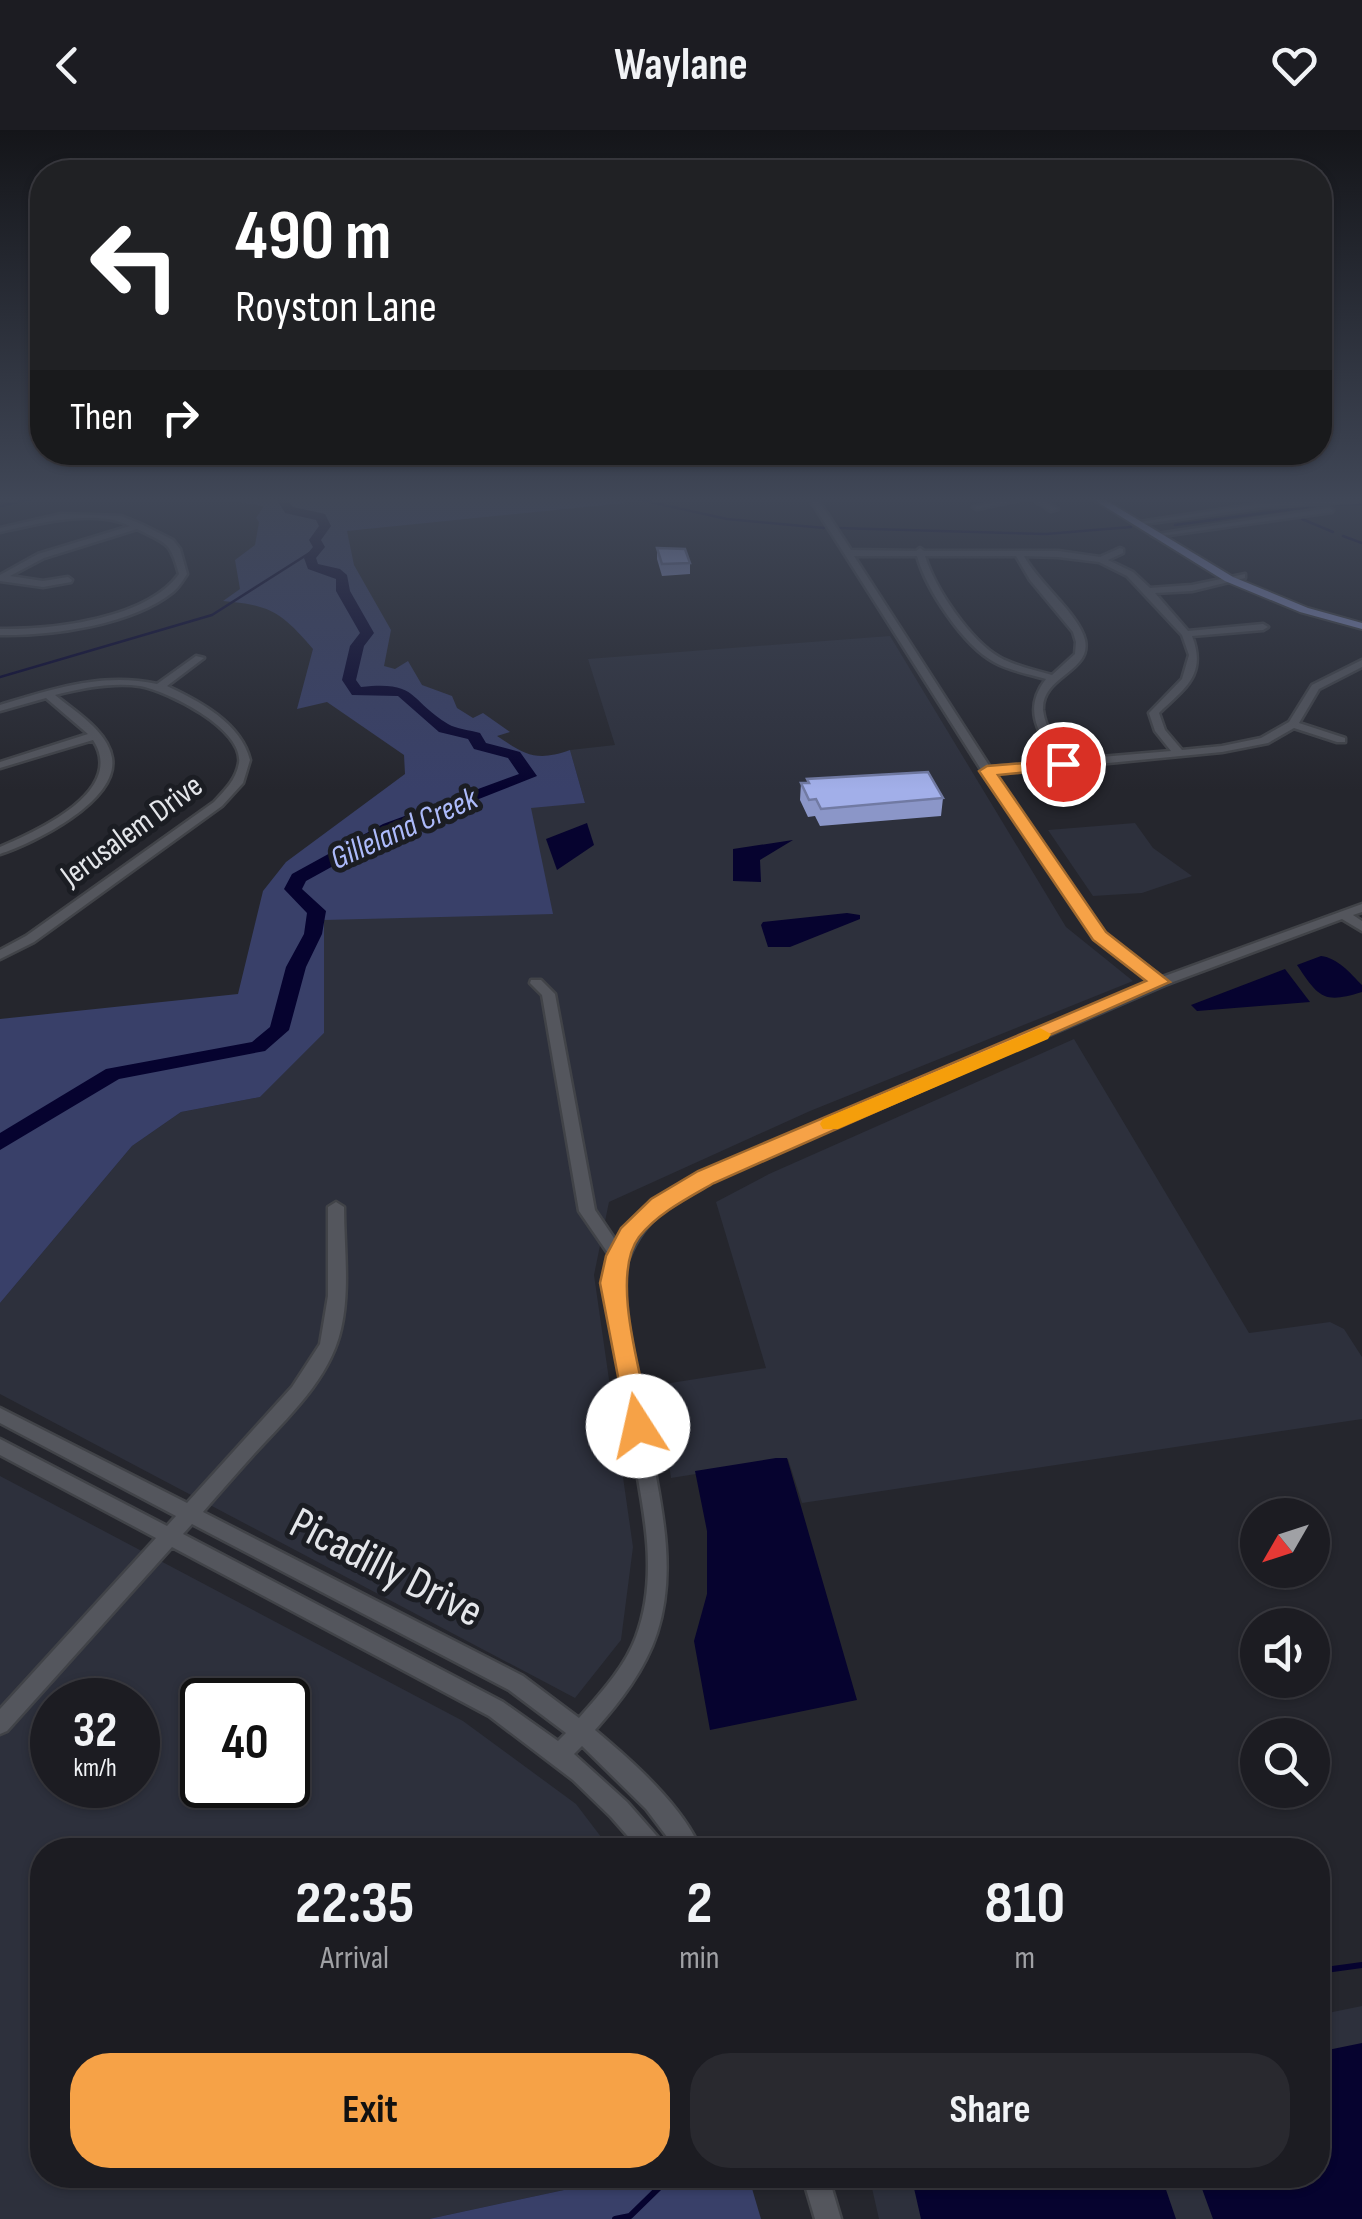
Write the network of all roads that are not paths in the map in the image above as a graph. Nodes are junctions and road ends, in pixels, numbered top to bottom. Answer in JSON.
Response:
{"nodes":[{"id":1,"x":162,"y":595,"type":"edge"},
{"id":2,"x":875,"y":595,"type":"edge"},
{"id":3,"x":942,"y":595,"type":"edge"},
{"id":4,"x":1045,"y":595,"type":"edge"},
{"id":5,"x":1152,"y":595,"type":"edge"},
{"id":6,"x":1268,"y":595,"type":"edge"},
{"id":7,"x":1298,"y":595,"type":"edge"},
{"id":8,"x":1362,"y":618,"type":"edge"},
{"id":9,"x":1362,"y":626,"type":"edge"},
{"id":10,"x":1263,"y":627,"type":"dead end"},
{"id":11,"x":0,"y":632,"type":"edge"},
{"id":12,"x":1186,"y":634,"type":"junction"},
{"id":13,"x":199,"y":658,"type":"dead end"},
{"id":14,"x":1362,"y":663,"type":"edge"},
{"id":15,"x":1052,"y":678,"type":"junction"},
{"id":16,"x":161,"y":686,"type":"junction"},
{"id":17,"x":48,"y":694,"type":"junction"},
{"id":18,"x":0,"y":708,"type":"edge"},
{"id":19,"x":1292,"y":724,"type":"junction"},
{"id":20,"x":94,"y":736,"type":"junction"},
{"id":21,"x":1341,"y":740,"type":"dead end"},
{"id":22,"x":1179,"y":754,"type":"junction"},
{"id":23,"x":1063,"y":764,"type":"junction"},
{"id":24,"x":0,"y":765,"type":"edge"},
{"id":25,"x":987,"y":771,"type":"junction"},
{"id":26,"x":0,"y":851,"type":"edge"},
{"id":27,"x":1362,"y":908,"type":"edge"},
{"id":28,"x":1344,"y":915,"type":"junction"},
{"id":29,"x":1362,"y":927,"type":"edge"},
{"id":30,"x":0,"y":955,"type":"edge"},
{"id":31,"x":1160,"y":982,"type":"junction"},
{"id":32,"x":536,"y":984,"type":"dead end"},
{"id":33,"x":336,"y":1207,"type":"dead end"},
{"id":34,"x":618,"y":1256,"type":"junction"},
{"id":35,"x":0,"y":1416,"type":"edge"},
{"id":36,"x":0,"y":1446,"type":"edge"},
{"id":37,"x":190,"y":1514,"type":"junction"},
{"id":38,"x":171,"y":1535,"type":"junction"},
{"id":39,"x":0,"y":1724,"type":"edge"},
{"id":40,"x":582,"y":1730,"type":"junction"},
{"id":41,"x":560,"y":1754,"type":"junction"},
{"id":42,"x":644,"y":1838,"type":"edge"},
{"id":43,"x":682,"y":1838,"type":"edge"},
{"id":44,"x":819,"y":2188,"type":"edge"},
{"id":45,"x":828,"y":2219,"type":"edge"}],
"edges":[{"from":1,"to":11,"type":"street"},
{"from":2,"to":25,"type":"street"},
{"from":3,"to":15,"type":"street"},
{"from":4,"to":15,"type":"street"},
{"from":5,"to":12,"type":"street"},
{"from":6,"to":9,"type":"main road"},
{"from":7,"to":8,"type":"main road"},
{"from":10,"to":12,"type":"street"},
{"from":12,"to":22,"type":"street"},
{"from":13,"to":16,"type":"street"},
{"from":14,"to":19,"type":"street"},
{"from":15,"to":23,"type":"street"},
{"from":16,"to":17,"type":"street","name":"Jerusalem Drive"},
{"from":16,"to":30,"type":"street","name":"Jerusalem Drive"},
{"from":17,"to":18,"type":"street","name":"Jerusalem Drive"},
{"from":17,"to":20,"type":"street"},
{"from":19,"to":21,"type":"street"},
{"from":19,"to":22,"type":"street"},
{"from":20,"to":24,"type":"street"},
{"from":20,"to":26,"type":"street"},
{"from":22,"to":23,"type":"street"},
{"from":23,"to":25,"type":"street"},
{"from":25,"to":31,"type":"street"},
{"from":27,"to":28,"type":"street"},
{"from":28,"to":29,"type":"street"},
{"from":28,"to":31,"type":"street"},
{"from":31,"to":34,"type":"street"},
{"from":32,"to":34,"type":"street"},
{"from":33,"to":37,"type":"street"},
{"from":34,"to":40,"type":"street"},
{"from":35,"to":37,"type":"street","name":"Picadilly Drive"},
{"from":36,"to":38,"type":"street","name":"Picadilly Drive"},
{"from":37,"to":38,"type":"street"},
{"from":37,"to":40,"type":"street","name":"Picadilly Drive"},
{"from":38,"to":39,"type":"street"},
{"from":38,"to":41,"type":"street","name":"Picadilly Drive"},
{"from":40,"to":41,"type":"street"},
{"from":40,"to":43,"type":"street","name":"Picadilly Drive"},
{"from":41,"to":42,"type":"street","name":"Picadilly Drive"},
{"from":44,"to":45,"type":"street"}]}
